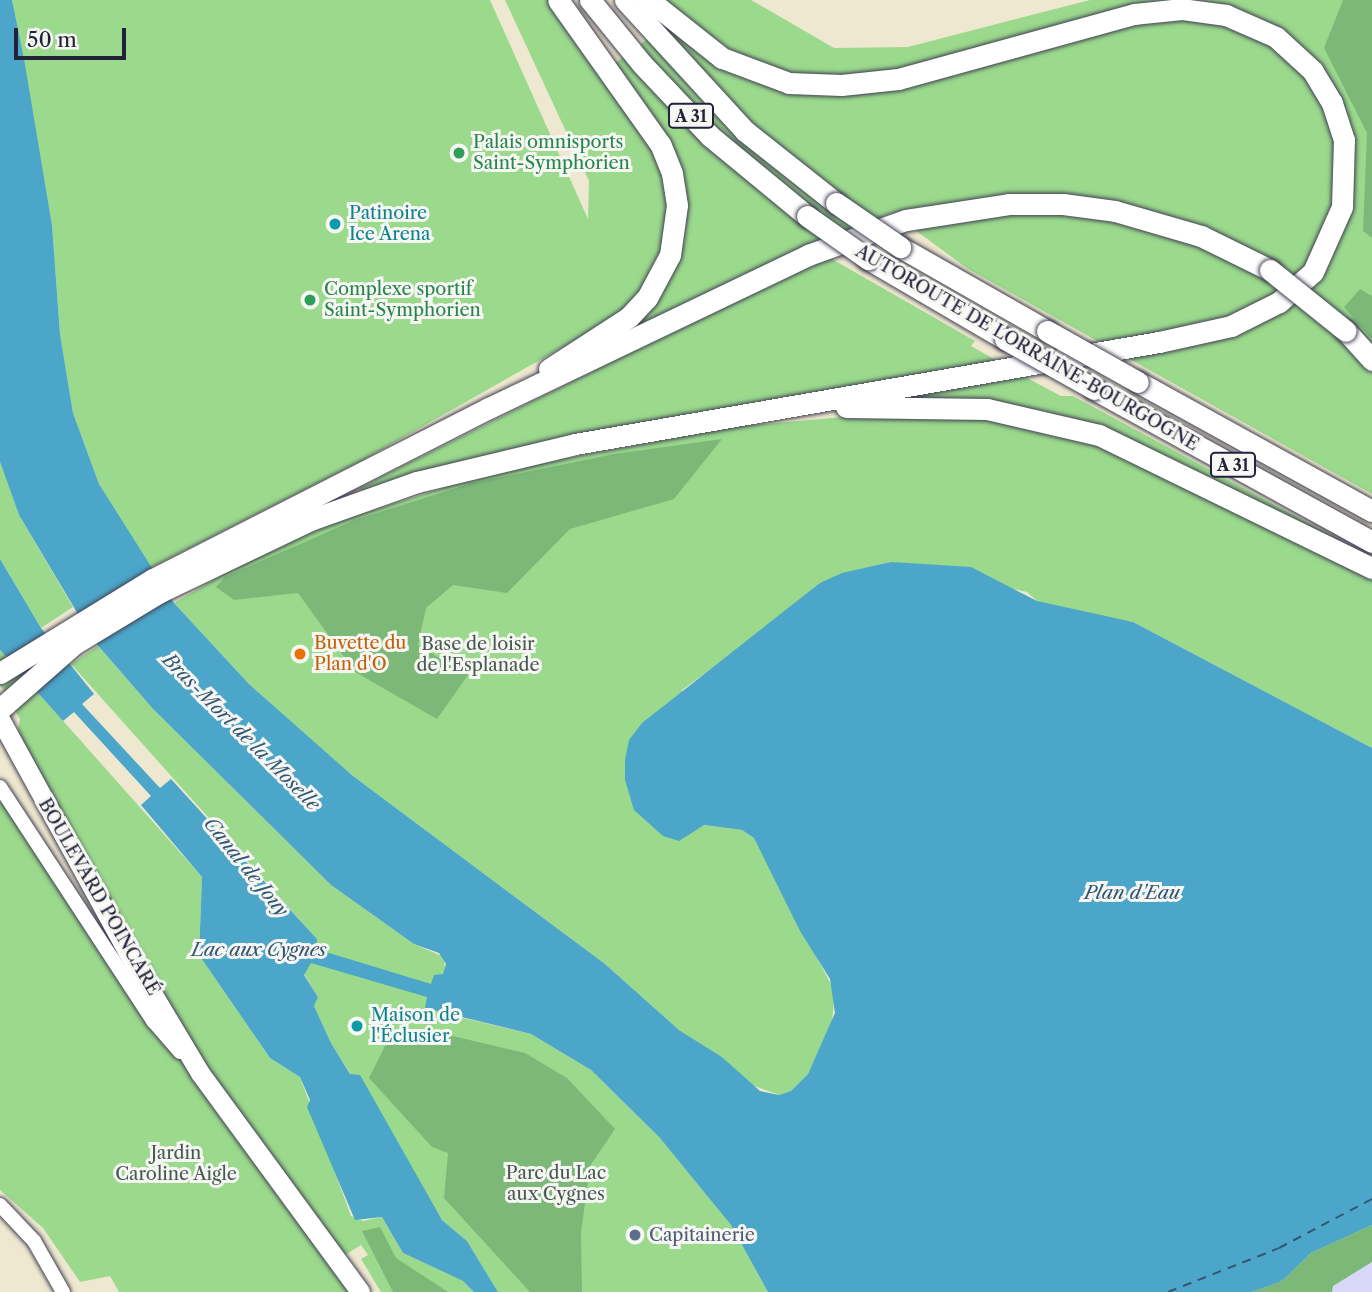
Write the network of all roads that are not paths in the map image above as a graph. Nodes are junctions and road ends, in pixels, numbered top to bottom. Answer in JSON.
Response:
{"nodes":[{"id":1,"x":558,"y":0,"type":"edge"},
{"id":2,"x":590,"y":0,"type":"edge"},
{"id":3,"x":625,"y":0,"type":"edge"},
{"id":4,"x":649,"y":0,"type":"edge"},
{"id":5,"x":1372,"y":360,"type":"edge"},
{"id":6,"x":489,"y":408,"type":"junction"},
{"id":7,"x":664,"y":429,"type":"junction"},
{"id":8,"x":1372,"y":511,"type":"edge"},
{"id":9,"x":1372,"y":542,"type":"edge"},
{"id":10,"x":204,"y":560,"type":"junction"},
{"id":11,"x":1372,"y":568,"type":"edge"},
{"id":12,"x":74,"y":635,"type":"junction"},
{"id":13,"x":0,"y":673,"type":"edge"},
{"id":14,"x":0,"y":684,"type":"edge"},
{"id":15,"x":0,"y":695,"type":"edge"},
{"id":16,"x":0,"y":709,"type":"edge"},
{"id":17,"x":0,"y":719,"type":"edge"},
{"id":18,"x":0,"y":787,"type":"edge"},
{"id":19,"x":201,"y":1073,"type":"junction"},
{"id":20,"x":1,"y":1208,"type":"edge"},
{"id":21,"x":62,"y":1292,"type":"edge"},
{"id":22,"x":360,"y":1292,"type":"edge"}],
"edges":[{"from":1,"to":6,"type":"highway"},
{"from":2,"to":9,"type":"highway","name":"AUTOROUTE DE LORRAINE-BOURGOGNE","number":"A 31","bridge":true},
{"from":3,"to":8,"type":"highway","name":"AUTOROUTE DE LORRAINE-BOURGOGNE","number":"A 31","bridge":true},
{"from":4,"to":7,"type":"highway"},
{"from":5,"to":6,"type":"highway","bridge":true},
{"from":6,"to":10,"type":"highway"},
{"from":7,"to":10,"type":"highway"},
{"from":7,"to":11,"type":"highway"},
{"from":10,"to":12,"type":"highway"},
{"from":12,"to":13,"type":"highway"},
{"from":12,"to":14,"type":"highway"},
{"from":12,"to":15,"type":"highway"},
{"from":12,"to":16,"type":"highway"},
{"from":17,"to":19,"type":"main road","name":"BOULEVARD POINCARÉ"},
{"from":18,"to":19,"type":"street","name":"BOULEVARD POINCARÉ"},
{"from":19,"to":22,"type":"main road","name":"BOULEVARD POINCARÉ"},
{"from":20,"to":21,"type":"street"}]}
